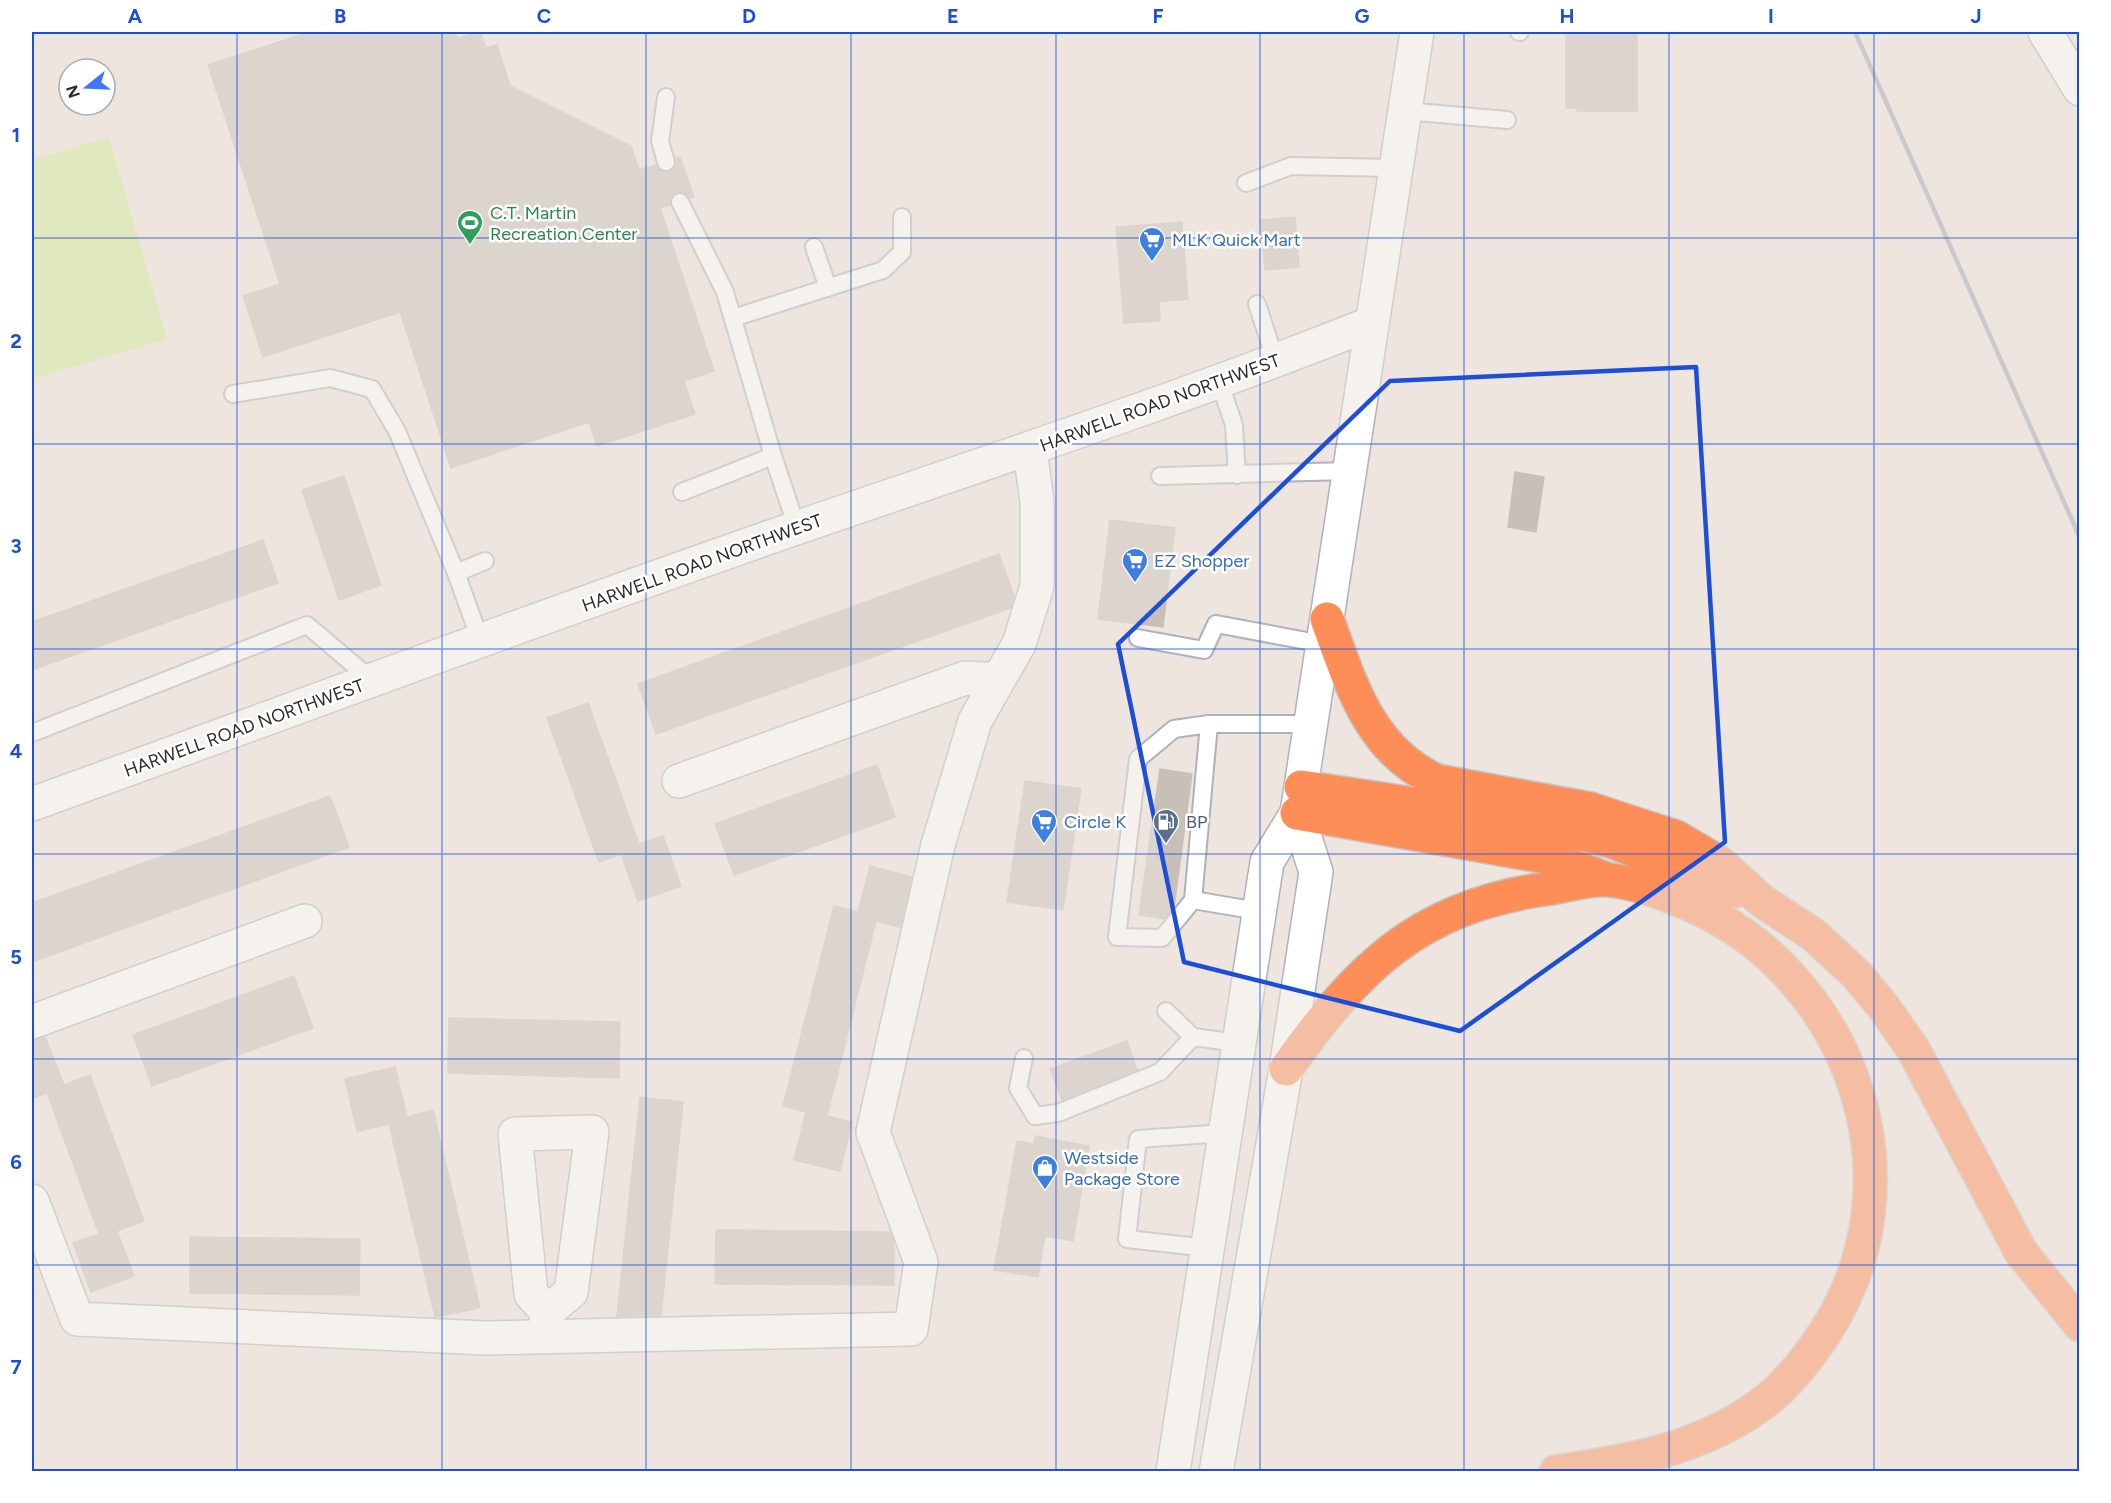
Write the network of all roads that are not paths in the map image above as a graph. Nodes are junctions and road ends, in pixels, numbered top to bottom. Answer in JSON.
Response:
{"nodes":[{"id":1,"x":1417,"y":32,"type":"edge"},
{"id":2,"x":2045,"y":32,"type":"edge"},
{"id":3,"x":2079,"y":89,"type":"edge"},
{"id":4,"x":666,"y":98,"type":"dead end"},
{"id":5,"x":1405,"y":111,"type":"junction"},
{"id":6,"x":1507,"y":120,"type":"dead end"},
{"id":7,"x":666,"y":162,"type":"dead end"},
{"id":8,"x":1396,"y":168,"type":"junction"},
{"id":9,"x":1246,"y":183,"type":"dead end"},
{"id":10,"x":680,"y":202,"type":"dead end"},
{"id":11,"x":902,"y":217,"type":"dead end"},
{"id":12,"x":814,"y":247,"type":"dead end"},
{"id":13,"x":828,"y":288,"type":"junction"},
{"id":14,"x":1257,"y":304,"type":"dead end"},
{"id":15,"x":733,"y":318,"type":"junction"},
{"id":16,"x":1372,"y":323,"type":"junction"},
{"id":17,"x":1276,"y":362,"type":"junction"},
{"id":18,"x":1219,"y":381,"type":"junction"},
{"id":19,"x":233,"y":394,"type":"dead end"},
{"id":20,"x":1030,"y":450,"type":"junction"},
{"id":21,"x":773,"y":456,"type":"junction"},
{"id":22,"x":1349,"y":471,"type":"junction"},
{"id":23,"x":1237,"y":475,"type":"junction"},
{"id":24,"x":1160,"y":476,"type":"dead end"},
{"id":25,"x":682,"y":492,"type":"dead end"},
{"id":26,"x":797,"y":528,"type":"junction"},
{"id":27,"x":485,"y":561,"type":"dead end"},
{"id":28,"x":456,"y":573,"type":"junction"},
{"id":29,"x":1325,"y":632,"type":"junction"},
{"id":30,"x":1138,"y":638,"type":"dead end"},
{"id":31,"x":481,"y":642,"type":"junction"},
{"id":32,"x":998,"y":680,"type":"junction"},
{"id":33,"x":373,"y":681,"type":"junction"},
{"id":34,"x":1209,"y":724,"type":"junction"},
{"id":35,"x":1311,"y":724,"type":"junction"},
{"id":36,"x":32,"y":733,"type":"edge"},
{"id":37,"x":679,"y":781,"type":"dead end"},
{"id":38,"x":1299,"y":800,"type":"junction"},
{"id":39,"x":32,"y":804,"type":"edge"},
{"id":40,"x":1608,"y":880,"type":"junction"},
{"id":41,"x":1193,"y":900,"type":"junction"},
{"id":42,"x":1762,"y":901,"type":"junction"},
{"id":43,"x":1258,"y":911,"type":"junction"},
{"id":44,"x":305,"y":921,"type":"dead end"},
{"id":45,"x":1166,"y":1011,"type":"dead end"},
{"id":46,"x":32,"y":1022,"type":"edge"},
{"id":47,"x":1193,"y":1037,"type":"junction"},
{"id":48,"x":1238,"y":1043,"type":"junction"},
{"id":49,"x":1024,"y":1058,"type":"dead end"},
{"id":50,"x":1286,"y":1069,"type":"junction"},
{"id":51,"x":1225,"y":1133,"type":"junction"},
{"id":52,"x":32,"y":1201,"type":"edge"},
{"id":53,"x":1208,"y":1248,"type":"junction"},
{"id":54,"x":546,"y":1325,"type":"junction"},
{"id":55,"x":2079,"y":1325,"type":"edge"},
{"id":56,"x":1173,"y":1472,"type":"edge"},
{"id":57,"x":1216,"y":1472,"type":"edge"},
{"id":58,"x":1556,"y":1472,"type":"edge"}],
"edges":[{"from":1,"to":5,"type":"street"},
{"from":2,"to":3,"type":"street"},
{"from":4,"to":7,"type":"lane"},
{"from":5,"to":6,"type":"lane"},
{"from":5,"to":8,"type":"street"},
{"from":8,"to":9,"type":"lane"},
{"from":8,"to":16,"type":"street"},
{"from":10,"to":15,"type":"lane"},
{"from":11,"to":13,"type":"lane"},
{"from":12,"to":13,"type":"lane"},
{"from":13,"to":15,"type":"lane"},
{"from":14,"to":17,"type":"lane"},
{"from":15,"to":21,"type":"lane"},
{"from":16,"to":17,"type":"street","name":"HARWELL ROAD NORTHWEST"},
{"from":16,"to":22,"type":"street"},
{"from":17,"to":18,"type":"street","name":"HARWELL ROAD NORTHWEST"},
{"from":18,"to":20,"type":"street","name":"HARWELL ROAD NORTHWEST"},
{"from":18,"to":23,"type":"lane"},
{"from":19,"to":28,"type":"lane"},
{"from":20,"to":26,"type":"street","name":"HARWELL ROAD NORTHWEST"},
{"from":20,"to":32,"type":"street"},
{"from":21,"to":25,"type":"lane"},
{"from":21,"to":26,"type":"lane"},
{"from":22,"to":23,"type":"lane"},
{"from":22,"to":29,"type":"street"},
{"from":23,"to":24,"type":"lane"},
{"from":26,"to":31,"type":"street","name":"HARWELL ROAD NORTHWEST"},
{"from":27,"to":28,"type":"lane"},
{"from":28,"to":31,"type":"lane"},
{"from":29,"to":30,"type":"lane"},
{"from":29,"to":35,"type":"street"},
{"from":29,"to":42,"type":"highway"},
{"from":31,"to":33,"type":"street","name":"HARWELL ROAD NORTHWEST"},
{"from":32,"to":37,"type":"street"},
{"from":32,"to":54,"type":"street"},
{"from":33,"to":36,"type":"lane"},
{"from":33,"to":39,"type":"street","name":"HARWELL ROAD NORTHWEST"},
{"from":34,"to":35,"type":"lane"},
{"from":34,"to":41,"type":"lane"},
{"from":34,"to":41,"type":"lane"},
{"from":35,"to":38,"type":"street"},
{"from":38,"to":40,"type":"highway"},
{"from":38,"to":42,"type":"highway"},
{"from":38,"to":43,"type":"street"},
{"from":38,"to":50,"type":"street"},
{"from":40,"to":50,"type":"highway"},
{"from":40,"to":58,"type":"highway"},
{"from":41,"to":43,"type":"lane"},
{"from":42,"to":55,"type":"highway"},
{"from":43,"to":48,"type":"street"},
{"from":44,"to":46,"type":"street"},
{"from":45,"to":47,"type":"lane"},
{"from":47,"to":48,"type":"lane"},
{"from":47,"to":49,"type":"lane"},
{"from":48,"to":51,"type":"street"},
{"from":50,"to":57,"type":"street"},
{"from":51,"to":53,"type":"street"},
{"from":51,"to":53,"type":"lane"},
{"from":52,"to":54,"type":"street"},
{"from":53,"to":56,"type":"street"},
{"from":54,"to":54,"type":"street"}]}
